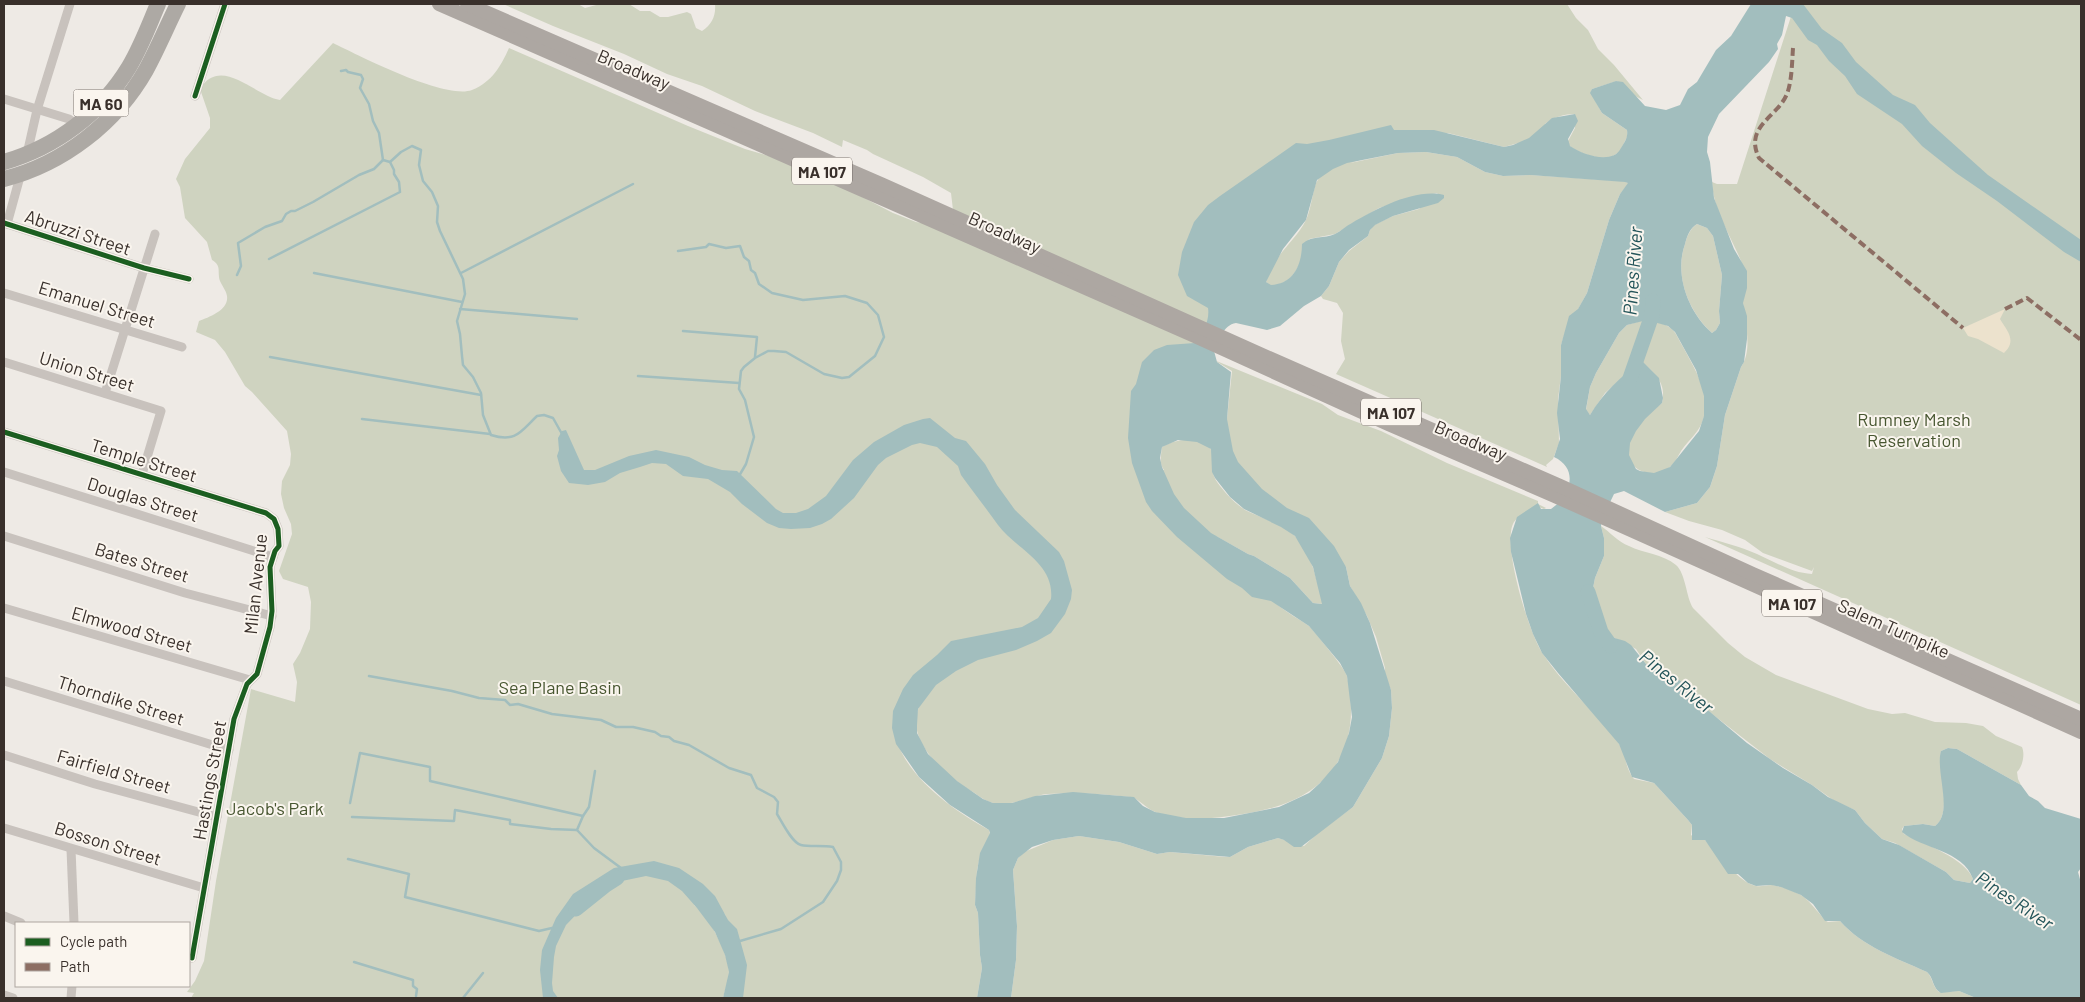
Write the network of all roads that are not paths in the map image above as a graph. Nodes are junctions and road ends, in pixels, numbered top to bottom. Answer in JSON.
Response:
{"nodes":[{"id":1,"x":70,"y":4,"type":"edge"},
{"id":2,"x":158,"y":4,"type":"edge"},
{"id":3,"x":178,"y":4,"type":"edge"},
{"id":4,"x":225,"y":4,"type":"edge"},
{"id":5,"x":440,"y":4,"type":"edge"},
{"id":6,"x":467,"y":4,"type":"edge"},
{"id":7,"x":195,"y":96,"type":"dead end"},
{"id":8,"x":4,"y":99,"type":"edge"},
{"id":9,"x":38,"y":110,"type":"junction"},
{"id":10,"x":77,"y":125,"type":"junction"},
{"id":11,"x":26,"y":154,"type":"junction"},
{"id":12,"x":4,"y":162,"type":"edge"},
{"id":13,"x":21,"y":173,"type":"junction"},
{"id":14,"x":4,"y":179,"type":"edge"},
{"id":15,"x":5,"y":223,"type":"edge"},
{"id":16,"x":155,"y":234,"type":"dead end"},
{"id":17,"x":144,"y":268,"type":"junction"},
{"id":18,"x":189,"y":279,"type":"dead end"},
{"id":19,"x":4,"y":293,"type":"edge"},
{"id":20,"x":125,"y":330,"type":"junction"},
{"id":21,"x":1198,"y":331,"type":"junction"},
{"id":22,"x":182,"y":347,"type":"dead end"},
{"id":23,"x":4,"y":362,"type":"edge"},
{"id":24,"x":105,"y":393,"type":"junction"},
{"id":25,"x":4,"y":432,"type":"edge"},
{"id":26,"x":4,"y":472,"type":"edge"},
{"id":27,"x":142,"y":474,"type":"junction"},
{"id":28,"x":1557,"y":491,"type":"joint"},
{"id":29,"x":1609,"y":514,"type":"junction"},
{"id":30,"x":274,"y":519,"type":"joint"},
{"id":31,"x":4,"y":536,"type":"edge"},
{"id":32,"x":274,"y":557,"type":"junction"},
{"id":33,"x":4,"y":608,"type":"edge"},
{"id":34,"x":272,"y":616,"type":"junction"},
{"id":35,"x":250,"y":680,"type":"junction"},
{"id":36,"x":4,"y":682,"type":"edge"},
{"id":37,"x":2081,"y":719,"type":"edge"},
{"id":38,"x":2081,"y":732,"type":"edge"},
{"id":39,"x":229,"y":750,"type":"junction"},
{"id":40,"x":4,"y":755,"type":"edge"},
{"id":41,"x":217,"y":817,"type":"junction"},
{"id":42,"x":4,"y":828,"type":"edge"},
{"id":43,"x":71,"y":849,"type":"junction"},
{"id":44,"x":204,"y":888,"type":"junction"},
{"id":45,"x":4,"y":916,"type":"edge"},
{"id":46,"x":19,"y":922,"type":"edge"},
{"id":47,"x":75,"y":922,"type":"edge"},
{"id":48,"x":190,"y":957,"type":"edge"},
{"id":49,"x":4,"y":995,"type":"edge"},
{"id":50,"x":13,"y":998,"type":"edge"}],
"edges":[{"from":1,"to":9,"type":"street"},
{"from":2,"to":10,"type":"highway","number":"MA 60"},
{"from":3,"to":13,"type":"highway","number":"MA 60"},
{"from":4,"to":7,"type":"street"},
{"from":5,"to":21,"type":"main road","name":"Broadway","number":"MA 107"},
{"from":6,"to":21,"type":"main road","name":"Broadway","number":"MA 107"},
{"from":8,"to":9,"type":"street"},
{"from":9,"to":10,"type":"street"},
{"from":9,"to":11,"type":"street"},
{"from":10,"to":11,"type":"highway","number":"MA 60"},
{"from":11,"to":12,"type":"highway","number":"MA 60"},
{"from":13,"to":14,"type":"highway","number":"MA 60"},
{"from":13,"to":15,"type":"street"},
{"from":15,"to":17,"type":"street","name":"Abruzzi Street"},
{"from":16,"to":17,"type":"street"},
{"from":17,"to":18,"type":"street","name":"Abruzzi Street"},
{"from":17,"to":20,"type":"street"},
{"from":19,"to":20,"type":"street","name":"Emanuel Street"},
{"from":20,"to":22,"type":"street","name":"Emanuel Street"},
{"from":20,"to":24,"type":"street"},
{"from":21,"to":28,"type":"main road","name":"Broadway","number":"MA 107"},
{"from":23,"to":24,"type":"street","name":"Union Street"},
{"from":24,"to":27,"type":"street","name":"Union Street"},
{"from":25,"to":27,"type":"street","name":"Temple Street"},
{"from":26,"to":32,"type":"street","name":"Douglas Street"},
{"from":27,"to":30,"type":"street","name":"Temple Street"},
{"from":28,"to":29,"type":"main road","name":"Salem Turnpike","number":"MA 107"},
{"from":29,"to":37,"type":"main road","name":"Salem Turnpike","number":"MA 107"},
{"from":29,"to":38,"type":"main road","name":"Salem Turnpike","number":"MA 107"},
{"from":30,"to":32,"type":"street","name":"Milan Avenue"},
{"from":31,"to":34,"type":"street","name":"Bates Street"},
{"from":32,"to":34,"type":"street","name":"Milan Avenue"},
{"from":33,"to":35,"type":"street","name":"Elmwood Street"},
{"from":34,"to":35,"type":"street","name":"Milan Avenue"},
{"from":35,"to":39,"type":"street","name":"Hastings Street"},
{"from":36,"to":39,"type":"street","name":"Thorndike Street"},
{"from":39,"to":41,"type":"street","name":"Hastings Street"},
{"from":40,"to":41,"type":"street","name":"Fairfield Street"},
{"from":41,"to":44,"type":"street","name":"Hastings Street"},
{"from":42,"to":43,"type":"street","name":"Bosson Street"},
{"from":43,"to":44,"type":"street","name":"Bosson Street"},
{"from":43,"to":47,"type":"street"},
{"from":44,"to":48,"type":"street","name":"Hastings Street"},
{"from":45,"to":46,"type":"street"},
{"from":49,"to":50,"type":"street"}]}
